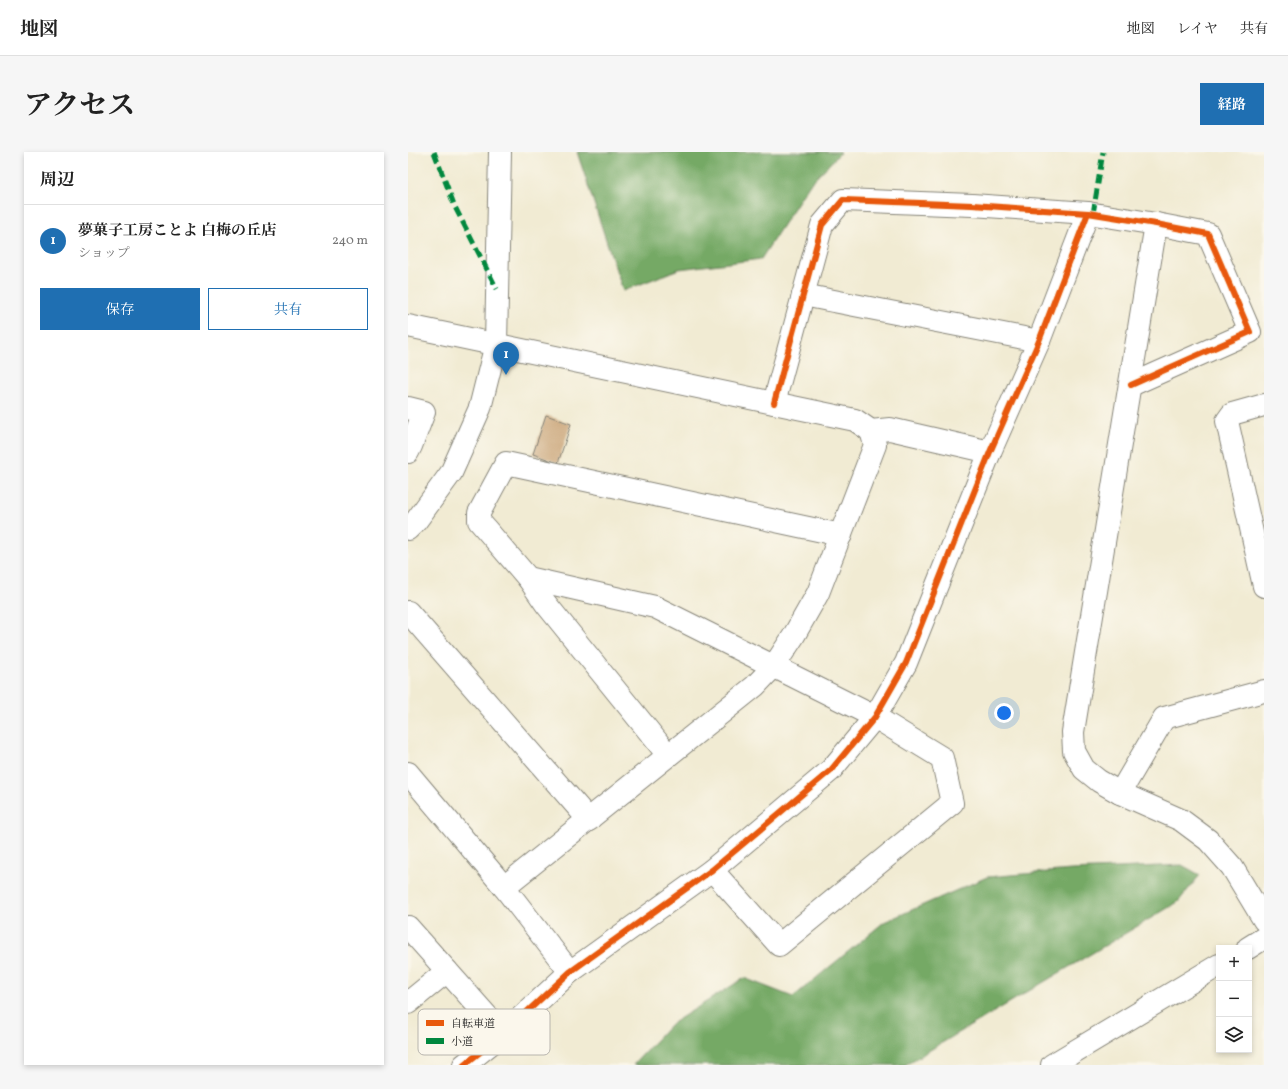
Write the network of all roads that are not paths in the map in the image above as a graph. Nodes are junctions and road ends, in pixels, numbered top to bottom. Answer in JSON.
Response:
{"nodes":[{"id":1,"x":500,"y":152,"type":"edge"},
{"id":2,"x":1088,"y":213,"type":"junction"},
{"id":3,"x":1156,"y":224,"type":"junction"},
{"id":4,"x":803,"y":295,"type":"junction"},
{"id":5,"x":408,"y":326,"type":"edge"},
{"id":6,"x":1038,"y":341,"type":"junction"},
{"id":7,"x":496,"y":344,"type":"junction"},
{"id":8,"x":1131,"y":385,"type":"junction"},
{"id":9,"x":774,"y":403,"type":"junction"},
{"id":10,"x":1264,"y":405,"type":"edge"},
{"id":11,"x":408,"y":408,"type":"edge"},
{"id":12,"x":871,"y":431,"type":"junction"},
{"id":13,"x":408,"y":452,"type":"edge"},
{"id":14,"x":990,"y":452,"type":"junction"},
{"id":15,"x":408,"y":530,"type":"edge"},
{"id":16,"x":841,"y":535,"type":"junction"},
{"id":17,"x":528,"y":578,"type":"junction"},
{"id":18,"x":1264,"y":586,"type":"edge"},
{"id":19,"x":408,"y":612,"type":"edge"},
{"id":20,"x":774,"y":666,"type":"junction"},
{"id":21,"x":1264,"y":691,"type":"edge"},
{"id":22,"x":875,"y":717,"type":"junction"},
{"id":23,"x":668,"y":755,"type":"junction"},
{"id":24,"x":408,"y":773,"type":"edge"},
{"id":25,"x":1120,"y":792,"type":"junction"},
{"id":26,"x":589,"y":820,"type":"junction"},
{"id":27,"x":712,"y":870,"type":"junction"},
{"id":28,"x":504,"y":887,"type":"junction"},
{"id":29,"x":1264,"y":920,"type":"edge"},
{"id":30,"x":408,"y":927,"type":"edge"},
{"id":31,"x":1264,"y":938,"type":"edge"},
{"id":32,"x":1252,"y":946,"type":"edge"},
{"id":33,"x":1216,"y":967,"type":"edge"},
{"id":34,"x":447,"y":971,"type":"junction"},
{"id":35,"x":570,"y":972,"type":"junction"},
{"id":36,"x":408,"y":1003,"type":"edge"},
{"id":37,"x":481,"y":1009,"type":"edge"},
{"id":38,"x":530,"y":1009,"type":"edge"},
{"id":39,"x":477,"y":1055,"type":"edge"},
{"id":40,"x":464,"y":1065,"type":"edge"},
{"id":41,"x":1052,"y":1065,"type":"edge"}],
"edges":[{"from":1,"to":7,"type":"street"},
{"from":2,"to":3,"type":"street"},
{"from":2,"to":4,"type":"street"},
{"from":2,"to":6,"type":"street"},
{"from":3,"to":8,"type":"street"},
{"from":3,"to":8,"type":"street"},
{"from":4,"to":6,"type":"street"},
{"from":4,"to":9,"type":"street"},
{"from":5,"to":7,"type":"street"},
{"from":6,"to":14,"type":"street"},
{"from":7,"to":9,"type":"street"},
{"from":7,"to":15,"type":"street"},
{"from":8,"to":25,"type":"street"},
{"from":9,"to":12,"type":"street"},
{"from":10,"to":18,"type":"street"},
{"from":11,"to":13,"type":"street"},
{"from":12,"to":14,"type":"street"},
{"from":12,"to":16,"type":"street"},
{"from":14,"to":22,"type":"street"},
{"from":16,"to":17,"type":"street"},
{"from":16,"to":20,"type":"street"},
{"from":17,"to":20,"type":"street"},
{"from":17,"to":23,"type":"street"},
{"from":19,"to":26,"type":"street"},
{"from":20,"to":22,"type":"street"},
{"from":20,"to":23,"type":"street"},
{"from":21,"to":25,"type":"street"},
{"from":22,"to":27,"type":"street"},
{"from":22,"to":27,"type":"street"},
{"from":23,"to":26,"type":"street"},
{"from":24,"to":28,"type":"street"},
{"from":25,"to":29,"type":"street"},
{"from":26,"to":28,"type":"street"},
{"from":27,"to":35,"type":"street"},
{"from":28,"to":35,"type":"street"},
{"from":30,"to":34,"type":"street"},
{"from":31,"to":32,"type":"street"},
{"from":33,"to":41,"type":"street"},
{"from":34,"to":36,"type":"street"},
{"from":34,"to":37,"type":"street"},
{"from":35,"to":38,"type":"street"},
{"from":39,"to":40,"type":"street"}]}
